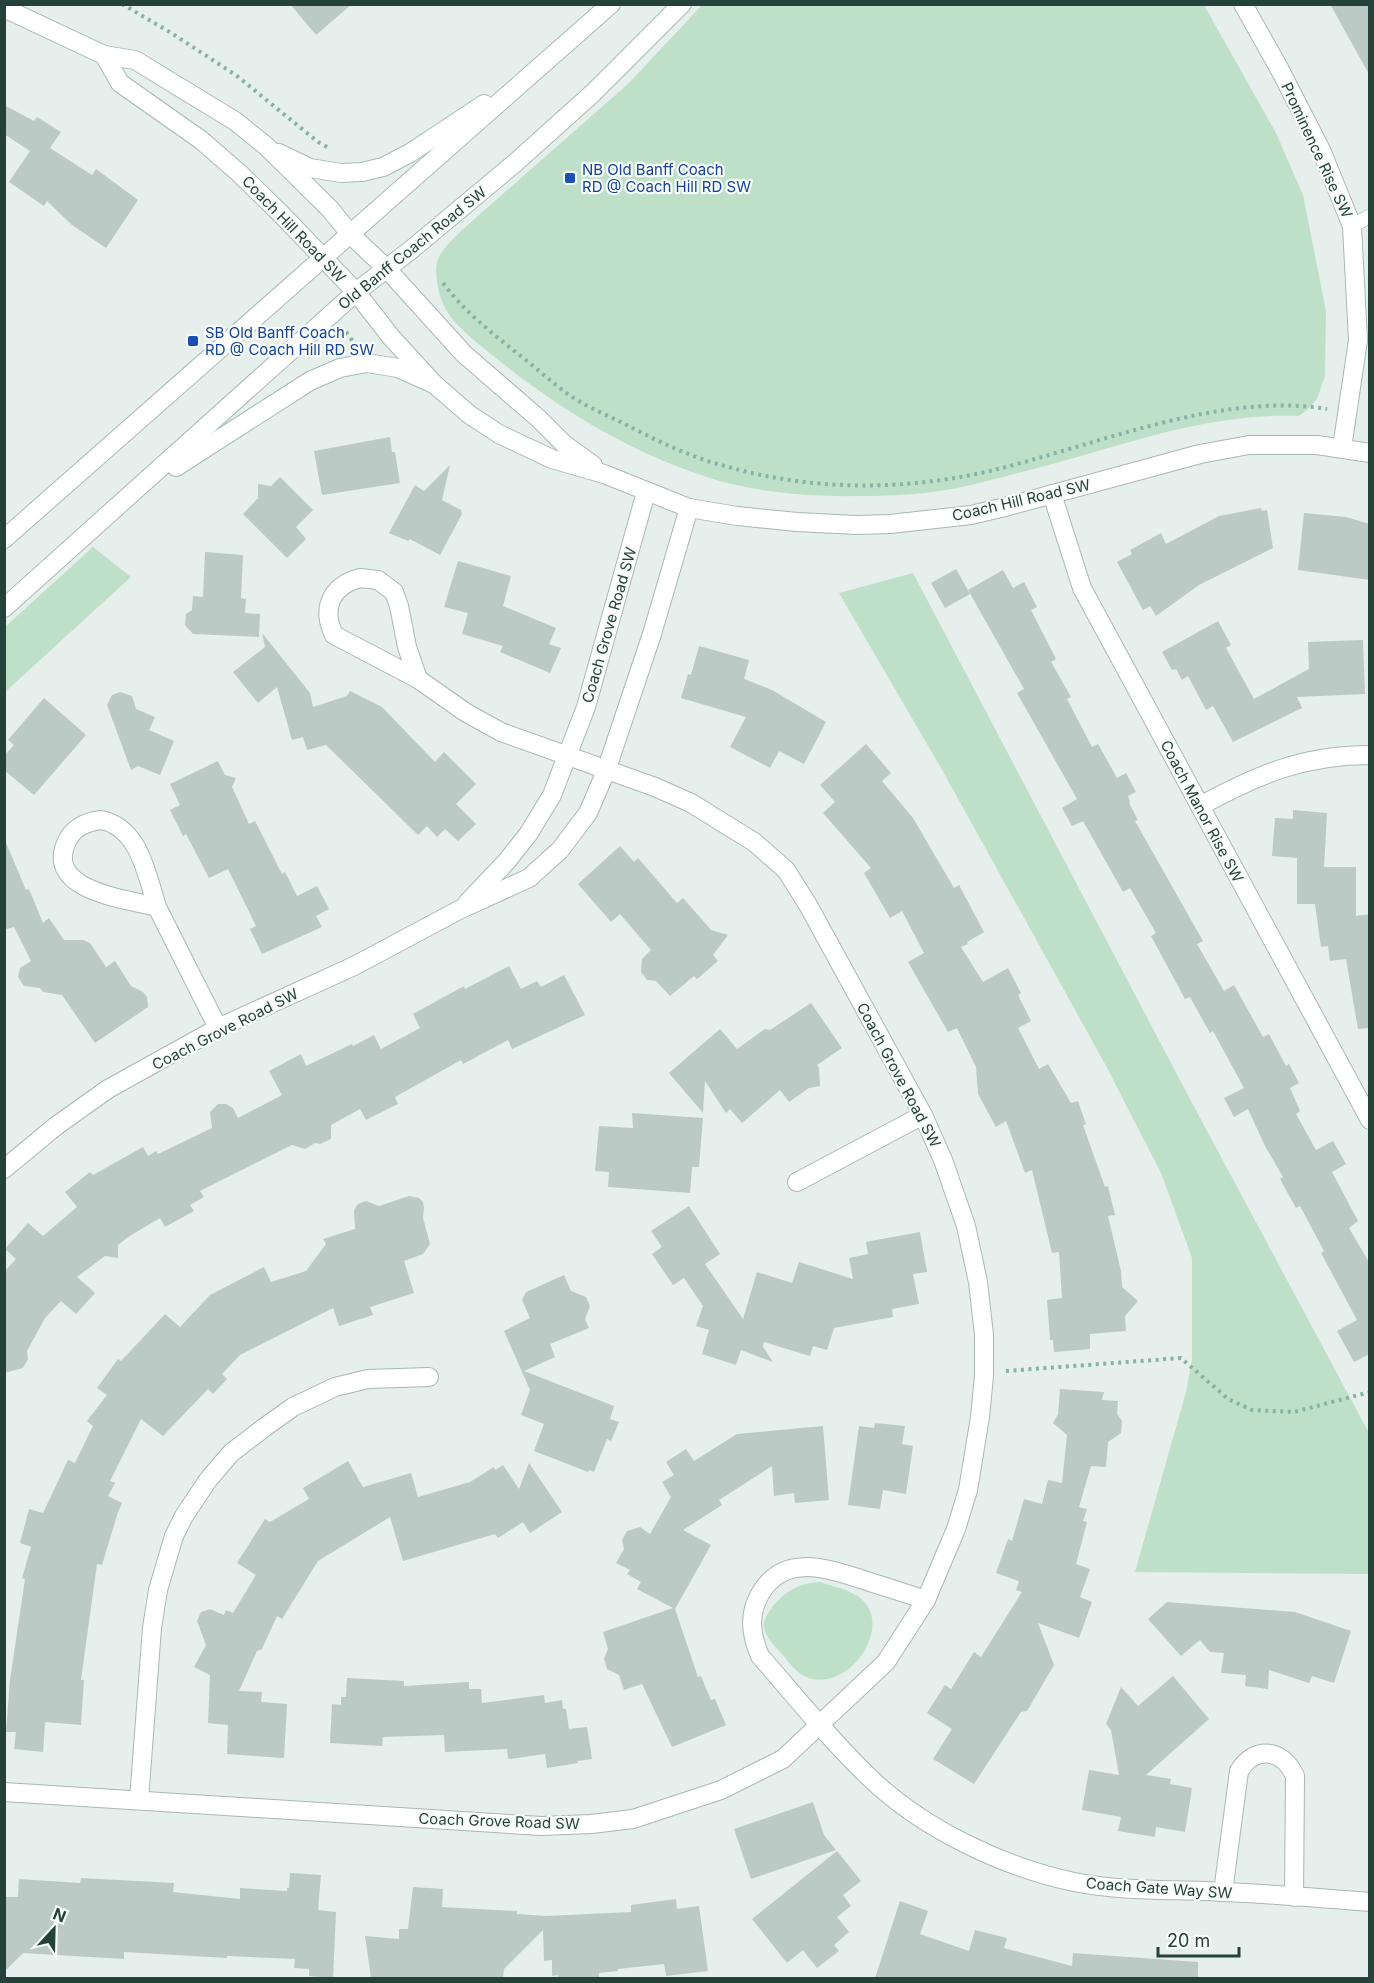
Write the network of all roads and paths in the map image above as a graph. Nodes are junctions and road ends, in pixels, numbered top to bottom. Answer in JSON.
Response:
{"nodes":[{"id":1,"x":122,"y":4,"type":"edge"},
{"id":2,"x":611,"y":4,"type":"edge"},
{"id":3,"x":682,"y":4,"type":"edge"},
{"id":4,"x":1243,"y":4,"type":"edge"},
{"id":5,"x":4,"y":8,"type":"edge"},
{"id":6,"x":104,"y":55,"type":"junction"},
{"id":7,"x":540,"y":67,"type":"junction"},
{"id":8,"x":266,"y":147,"type":"junction"},
{"id":9,"x":335,"y":151,"type":"dead end"},
{"id":10,"x":1370,"y":216,"type":"edge"},
{"id":11,"x":1352,"y":226,"type":"junction"},
{"id":12,"x":351,"y":235,"type":"junction"},
{"id":13,"x":323,"y":259,"type":"junction"},
{"id":14,"x":387,"y":269,"type":"junction"},
{"id":15,"x":443,"y":283,"type":"dead end"},
{"id":16,"x":356,"y":292,"type":"junction"},
{"id":17,"x":346,"y":332,"type":"dead end"},
{"id":18,"x":355,"y":344,"type":"dead end"},
{"id":19,"x":434,"y":384,"type":"junction"},
{"id":20,"x":1349,"y":413,"type":"junction"},
{"id":21,"x":1342,"y":448,"type":"junction"},
{"id":22,"x":1370,"y":453,"type":"edge"},
{"id":23,"x":604,"y":474,"type":"junction"},
{"id":24,"x":646,"y":492,"type":"junction"},
{"id":25,"x":1052,"y":494,"type":"junction"},
{"id":26,"x":129,"y":497,"type":"junction"},
{"id":27,"x":689,"y":508,"type":"junction"},
{"id":28,"x":4,"y":539,"type":"edge"},
{"id":29,"x":4,"y":608,"type":"edge"},
{"id":30,"x":418,"y":679,"type":"junction"},
{"id":31,"x":1370,"y":755,"type":"edge"},
{"id":32,"x":567,"y":757,"type":"junction"},
{"id":33,"x":606,"y":771,"type":"junction"},
{"id":34,"x":1200,"y":806,"type":"junction"},
{"id":35,"x":157,"y":907,"type":"junction"},
{"id":36,"x":459,"y":910,"type":"junction"},
{"id":37,"x":218,"y":1028,"type":"junction"},
{"id":38,"x":923,"y":1115,"type":"junction"},
{"id":39,"x":1370,"y":1120,"type":"edge"},
{"id":40,"x":4,"y":1169,"type":"edge"},
{"id":41,"x":797,"y":1182,"type":"dead end"},
{"id":42,"x":984,"y":1371,"type":"junction"},
{"id":43,"x":429,"y":1377,"type":"dead end"},
{"id":44,"x":1370,"y":1392,"type":"edge"},
{"id":45,"x":926,"y":1600,"type":"junction"},
{"id":46,"x":820,"y":1724,"type":"junction"},
{"id":47,"x":4,"y":1792,"type":"edge"},
{"id":48,"x":139,"y":1800,"type":"junction"},
{"id":49,"x":1223,"y":1892,"type":"junction"},
{"id":50,"x":1294,"y":1897,"type":"junction"},
{"id":51,"x":1370,"y":1902,"type":"edge"}],
"edges":[{"from":1,"to":9,"type":"path"},
{"from":2,"to":7,"type":"street"},
{"from":3,"to":14,"type":"street","name":"Old Banff Coach Road SW"},
{"from":4,"to":11,"type":"street","name":"Prominence Rise SW"},
{"from":5,"to":6,"type":"street","name":"Coach Hill Road SW"},
{"from":6,"to":8,"type":"street","name":"Coach Hill Road SW"},
{"from":6,"to":13,"type":"street","name":"Coach Hill Road SW"},
{"from":7,"to":8,"type":"street"},
{"from":7,"to":12,"type":"street"},
{"from":8,"to":12,"type":"street","name":"Coach Hill Road SW"},
{"from":10,"to":11,"type":"lane"},
{"from":11,"to":20,"type":"street","name":"Prominence Rise SW"},
{"from":12,"to":13,"type":"street"},
{"from":12,"to":14,"type":"street","name":"Coach Hill Road SW"},
{"from":13,"to":16,"type":"street","name":"Coach Hill Road SW"},
{"from":13,"to":28,"type":"street"},
{"from":14,"to":16,"type":"street","name":"Old Banff Coach Road SW"},
{"from":14,"to":23,"type":"street","name":"Coach Hill Road SW"},
{"from":15,"to":20,"type":"path"},
{"from":16,"to":19,"type":"street","name":"Coach Hill Road SW"},
{"from":16,"to":26,"type":"street","name":"Old Banff Coach Road SW"},
{"from":17,"to":18,"type":"path"},
{"from":19,"to":23,"type":"street","name":"Coach Hill Road SW"},
{"from":19,"to":26,"type":"street"},
{"from":20,"to":21,"type":"street","name":"Prominence Rise SW"},
{"from":21,"to":22,"type":"street","name":"Coach Hill Road SW"},
{"from":21,"to":25,"type":"street","name":"Coach Hill Road SW"},
{"from":23,"to":24,"type":"street","name":"Coach Hill Road SW"},
{"from":24,"to":27,"type":"street","name":"Coach Hill Road SW"},
{"from":24,"to":32,"type":"street","name":"Coach Grove Road SW"},
{"from":25,"to":27,"type":"street","name":"Coach Hill Road SW"},
{"from":25,"to":34,"type":"street","name":"Coach Manor Rise SW"},
{"from":26,"to":29,"type":"street","name":"Old Banff Coach Road SW"},
{"from":27,"to":33,"type":"street","name":"Coach Grove Road SW"},
{"from":30,"to":30,"type":"street"},
{"from":30,"to":32,"type":"street"},
{"from":31,"to":34,"type":"street"},
{"from":32,"to":33,"type":"street","name":"Coach Grove Road SW"},
{"from":32,"to":36,"type":"street","name":"Coach Grove Road SW"},
{"from":33,"to":36,"type":"street","name":"Coach Grove Road SW"},
{"from":33,"to":38,"type":"street","name":"Coach Grove Road SW"},
{"from":34,"to":39,"type":"street","name":"Coach Manor Rise SW"},
{"from":35,"to":35,"type":"street"},
{"from":35,"to":37,"type":"street"},
{"from":36,"to":37,"type":"street","name":"Coach Grove Road SW"},
{"from":37,"to":40,"type":"street","name":"Coach Grove Road SW"},
{"from":38,"to":41,"type":"street"},
{"from":38,"to":42,"type":"street","name":"Coach Grove Road SW"},
{"from":42,"to":44,"type":"path"},
{"from":42,"to":45,"type":"street","name":"Coach Grove Road SW"},
{"from":43,"to":48,"type":"street"},
{"from":45,"to":46,"type":"street","name":"Coach Grove Road SW"},
{"from":45,"to":46,"type":"street","name":"Coach Gate Way SW"},
{"from":46,"to":48,"type":"street","name":"Coach Grove Road SW"},
{"from":46,"to":49,"type":"street","name":"Coach Gate Way SW"},
{"from":47,"to":48,"type":"street","name":"Coach Grove Road SW"},
{"from":49,"to":50,"type":"street","name":"Coach Gate Way SW"},
{"from":49,"to":50,"type":"street"},
{"from":50,"to":51,"type":"street","name":"Coach Gate Way SW"}]}
